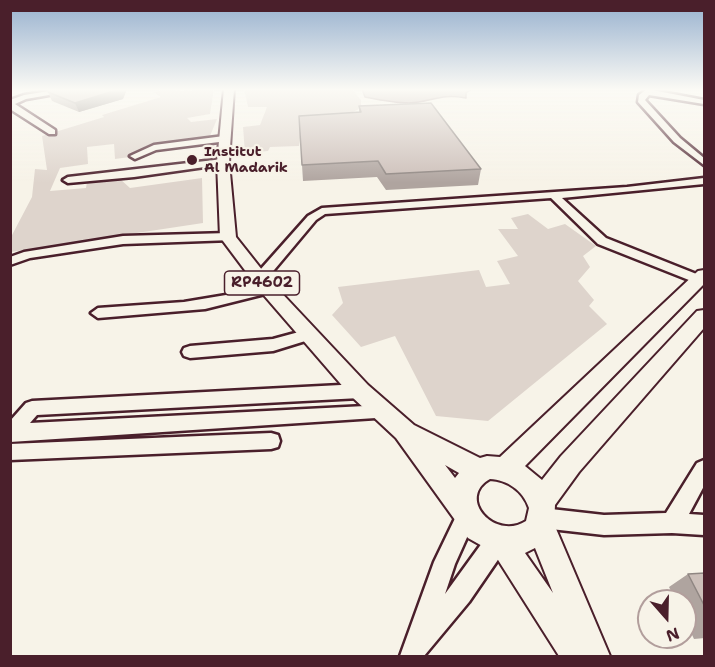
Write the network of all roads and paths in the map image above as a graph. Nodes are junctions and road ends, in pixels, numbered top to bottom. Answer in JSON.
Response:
{"nodes":[{"id":1,"x":33,"y":120,"type":"edge"},
{"id":2,"x":226,"y":120,"type":"edge"},
{"id":3,"x":659,"y":120,"type":"edge"},
{"id":4,"x":52,"y":132,"type":"dead end"},
{"id":5,"x":224,"y":139,"type":"junction"},
{"id":6,"x":135,"y":156,"type":"dead end"},
{"id":7,"x":223,"y":162,"type":"junction"},
{"id":8,"x":705,"y":162,"type":"edge"},
{"id":9,"x":68,"y":180,"type":"dead end"},
{"id":10,"x":705,"y":182,"type":"edge"},
{"id":11,"x":553,"y":195,"type":"junction"},
{"id":12,"x":228,"y":237,"type":"junction"},
{"id":13,"x":10,"y":261,"type":"edge"},
{"id":14,"x":702,"y":277,"type":"edge"},
{"id":15,"x":263,"y":284,"type":"junction"},
{"id":16,"x":98,"y":313,"type":"dead end"},
{"id":17,"x":703,"y":320,"type":"edge"},
{"id":18,"x":310,"y":334,"type":"junction"},
{"id":19,"x":190,"y":352,"type":"dead end"},
{"id":20,"x":360,"y":391,"type":"junction"},
{"id":21,"x":385,"y":412,"type":"junction"},
{"id":22,"x":404,"y":431,"type":"junction"},
{"id":23,"x":11,"y":433,"type":"edge"},
{"id":24,"x":271,"y":441,"type":"dead end"},
{"id":25,"x":10,"y":452,"type":"edge"},
{"id":26,"x":506,"y":468,"type":"junction"},
{"id":27,"x":705,"y":469,"type":"edge"},
{"id":28,"x":478,"y":470,"type":"junction"},
{"id":29,"x":466,"y":513,"type":"junction"},
{"id":30,"x":541,"y":515,"type":"junction"},
{"id":31,"x":672,"y":523,"type":"junction"},
{"id":32,"x":705,"y":525,"type":"edge"},
{"id":33,"x":500,"y":541,"type":"junction"},
{"id":34,"x":412,"y":653,"type":"edge"},
{"id":35,"x":578,"y":657,"type":"edge"},
{"id":36,"x":594,"y":657,"type":"edge"}],
"edges":[{"from":1,"to":4,"type":"street"},
{"from":2,"to":5,"type":"main road"},
{"from":3,"to":8,"type":"street"},
{"from":5,"to":6,"type":"street"},
{"from":5,"to":7,"type":"main road"},
{"from":7,"to":9,"type":"street"},
{"from":7,"to":12,"type":"main road"},
{"from":10,"to":11,"type":"street"},
{"from":11,"to":14,"type":"street"},
{"from":11,"to":15,"type":"street"},
{"from":12,"to":13,"type":"street"},
{"from":12,"to":15,"type":"main road","number":"RP4602"},
{"from":14,"to":26,"type":"main road"},
{"from":15,"to":16,"type":"street"},
{"from":15,"to":18,"type":"main road","number":"RP4602"},
{"from":17,"to":30,"type":"main road"},
{"from":18,"to":19,"type":"street"},
{"from":18,"to":20,"type":"main road","number":"RP4602"},
{"from":20,"to":21,"type":"main road","number":"RP4602"},
{"from":20,"to":23,"type":"street"},
{"from":21,"to":22,"type":"main road","number":"RP4602"},
{"from":21,"to":23,"type":"street"},
{"from":22,"to":28,"type":"main road","number":"RP4602"},
{"from":22,"to":29,"type":"main road","number":"RP4602"},
{"from":24,"to":25,"type":"street"},
{"from":26,"to":28,"type":"main road"},
{"from":26,"to":30,"type":"main road"},
{"from":27,"to":31,"type":"street"},
{"from":28,"to":29,"type":"main road"},
{"from":29,"to":33,"type":"main road","number":"RP4602"},
{"from":29,"to":34,"type":"street"},
{"from":30,"to":31,"type":"street"},
{"from":30,"to":33,"type":"main road"},
{"from":30,"to":36,"type":"main road"},
{"from":31,"to":32,"type":"street"},
{"from":33,"to":34,"type":"street"},
{"from":33,"to":35,"type":"main road","number":"RP4602"}]}
